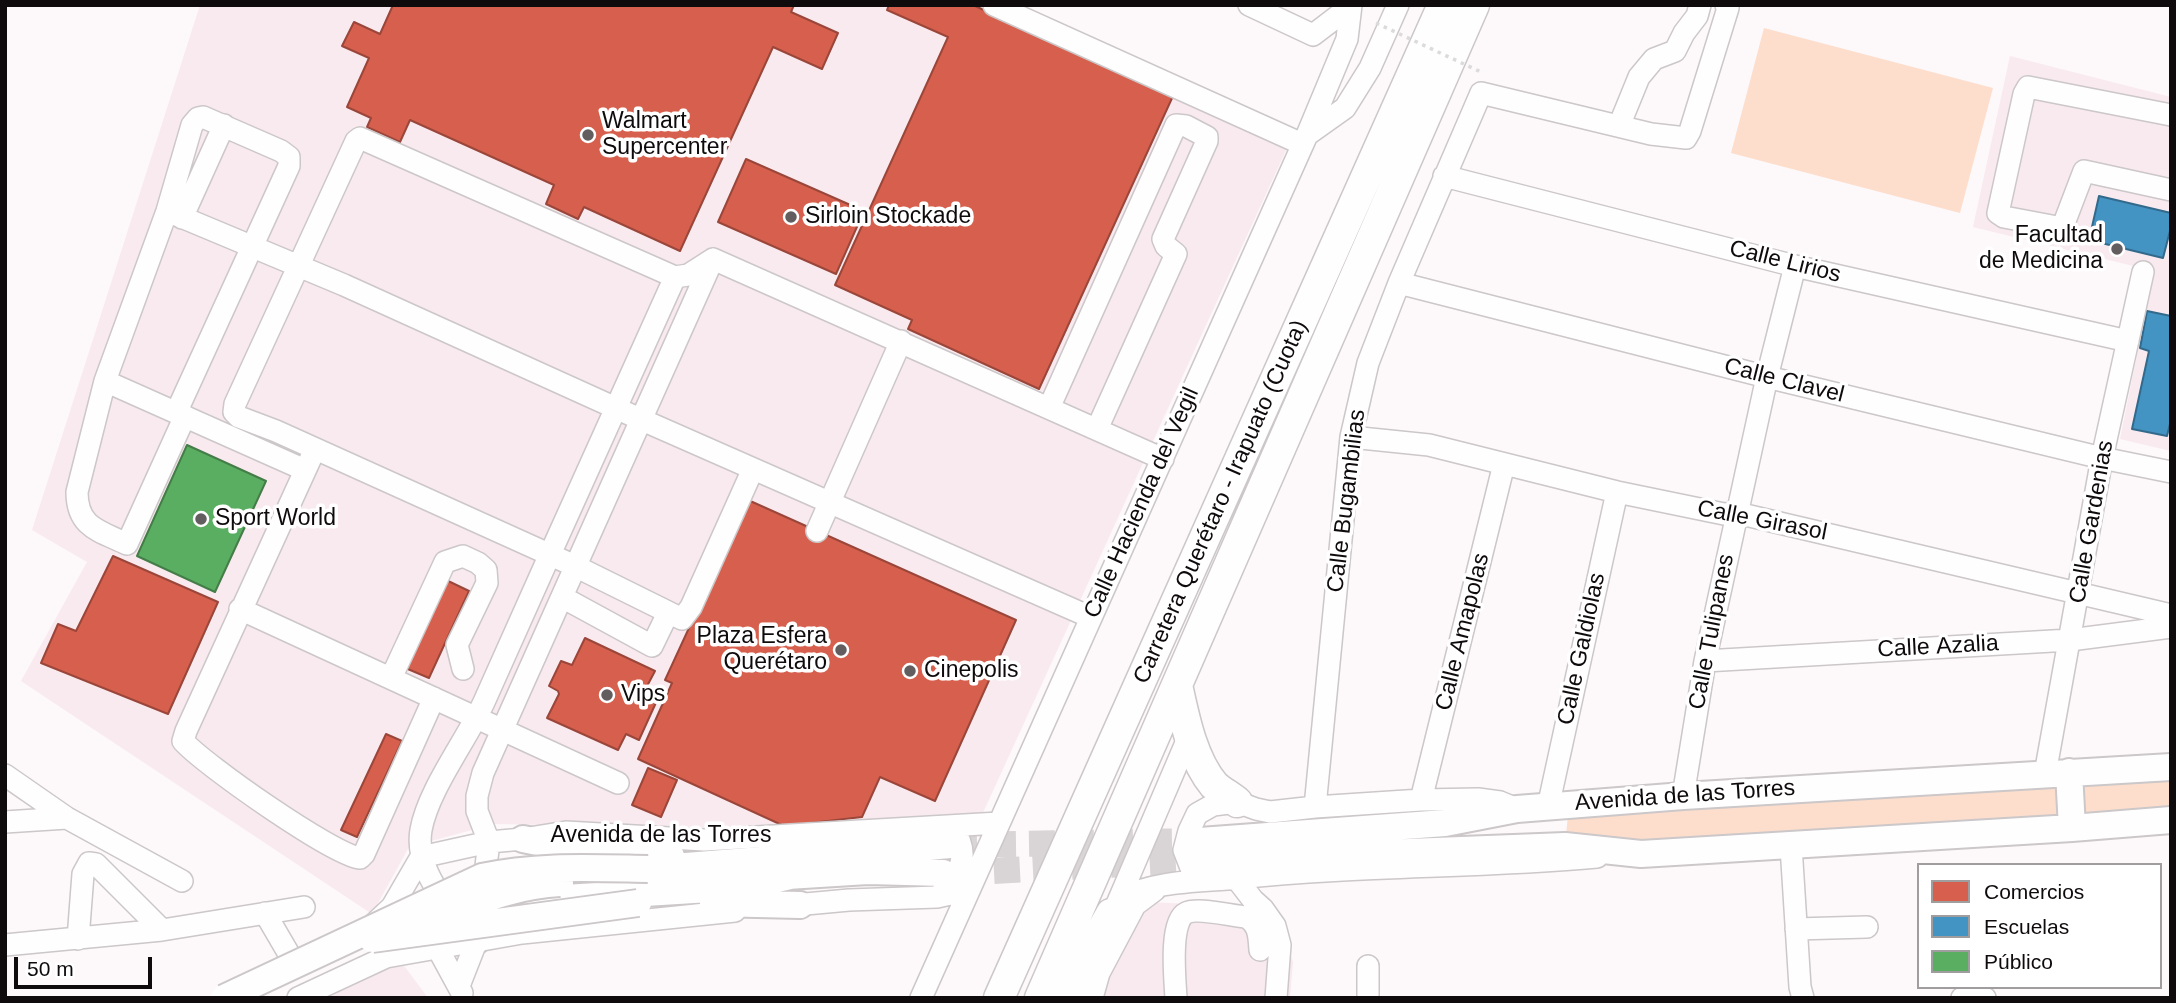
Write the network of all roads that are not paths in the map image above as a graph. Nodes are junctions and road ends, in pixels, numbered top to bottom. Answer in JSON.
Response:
{"nodes":[{"id":1,"x":994,"y":5,"type":"edge"},
{"id":2,"x":1249,"y":5,"type":"edge"},
{"id":3,"x":1351,"y":5,"type":"edge"},
{"id":4,"x":1398,"y":5,"type":"edge"},
{"id":5,"x":1443,"y":5,"type":"edge"},
{"id":6,"x":1474,"y":5,"type":"edge"},
{"id":7,"x":1489,"y":5,"type":"edge"},
{"id":8,"x":1700,"y":5,"type":"edge"},
{"id":9,"x":1726,"y":5,"type":"edge"},
{"id":10,"x":1437,"y":87,"type":"junction"},
{"id":11,"x":2171,"y":115,"type":"edge"},
{"id":12,"x":224,"y":125,"type":"junction"},
{"id":13,"x":1619,"y":126,"type":"junction"},
{"id":14,"x":1305,"y":139,"type":"junction"},
{"id":15,"x":1444,"y":176,"type":"junction"},
{"id":16,"x":2171,"y":190,"type":"edge"},
{"id":17,"x":174,"y":215,"type":"junction"},
{"id":18,"x":251,"y":248,"type":"junction"},
{"id":19,"x":713,"y":259,"type":"junction"},
{"id":20,"x":1795,"y":266,"type":"junction"},
{"id":21,"x":298,"y":268,"type":"junction"},
{"id":22,"x":2143,"y":272,"type":"dead end"},
{"id":23,"x":682,"y":276,"type":"junction"},
{"id":24,"x":1399,"y":284,"type":"junction"},
{"id":25,"x":901,"y":341,"type":"junction"},
{"id":26,"x":2127,"y":341,"type":"junction"},
{"id":27,"x":1767,"y":377,"type":"junction"},
{"id":28,"x":105,"y":381,"type":"junction"},
{"id":29,"x":616,"y":408,"type":"junction"},
{"id":30,"x":1049,"y":408,"type":"junction"},
{"id":31,"x":181,"y":414,"type":"junction"},
{"id":32,"x":640,"y":419,"type":"junction"},
{"id":33,"x":1097,"y":429,"type":"junction"},
{"id":34,"x":1351,"y":437,"type":"junction"},
{"id":35,"x":315,"y":449,"type":"junction"},
{"id":36,"x":2102,"y":458,"type":"junction"},
{"id":37,"x":1163,"y":459,"type":"junction"},
{"id":38,"x":1504,"y":464,"type":"junction"},
{"id":39,"x":753,"y":469,"type":"junction"},
{"id":40,"x":305,"y":470,"type":"junction"},
{"id":41,"x":2171,"y":472,"type":"edge"},
{"id":42,"x":1617,"y":492,"type":"junction"},
{"id":43,"x":830,"y":503,"type":"junction"},
{"id":44,"x":1737,"y":513,"type":"junction"},
{"id":45,"x":817,"y":531,"type":"dead end"},
{"id":46,"x":550,"y":555,"type":"junction"},
{"id":47,"x":575,"y":566,"type":"junction"},
{"id":48,"x":2079,"y":594,"type":"junction"},
{"id":49,"x":562,"y":597,"type":"junction"},
{"id":50,"x":240,"y":609,"type":"junction"},
{"id":51,"x":668,"y":613,"type":"junction"},
{"id":52,"x":2171,"y":615,"type":"edge"},
{"id":53,"x":1090,"y":617,"type":"junction"},
{"id":54,"x":2171,"y":627,"type":"edge"},
{"id":55,"x":2070,"y":640,"type":"junction"},
{"id":56,"x":1705,"y":661,"type":"junction"},
{"id":57,"x":463,"y":669,"type":"dead end"},
{"id":58,"x":391,"y":678,"type":"junction"},
{"id":59,"x":1177,"y":685,"type":"junction"},
{"id":60,"x":434,"y":698,"type":"junction"},
{"id":61,"x":477,"y":718,"type":"junction"},
{"id":62,"x":502,"y":730,"type":"junction"},
{"id":63,"x":1189,"y":736,"type":"junction"},
{"id":64,"x":2171,"y":766,"type":"edge"},
{"id":65,"x":2057,"y":773,"type":"junction"},
{"id":66,"x":5,"y":775,"type":"edge"},
{"id":67,"x":618,"y":783,"type":"dead end"},
{"id":68,"x":1683,"y":796,"type":"junction"},
{"id":69,"x":1421,"y":800,"type":"junction"},
{"id":70,"x":1237,"y":802,"type":"junction"},
{"id":71,"x":1315,"y":807,"type":"junction"},
{"id":72,"x":1548,"y":807,"type":"junction"},
{"id":73,"x":1517,"y":809,"type":"junction"},
{"id":74,"x":67,"y":818,"type":"junction"},
{"id":75,"x":2171,"y":820,"type":"edge"},
{"id":76,"x":5,"y":822,"type":"edge"},
{"id":77,"x":999,"y":823,"type":"junction"},
{"id":78,"x":2072,"y":828,"type":"junction"},
{"id":79,"x":951,"y":836,"type":"junction"},
{"id":80,"x":523,"y":839,"type":"junction"},
{"id":81,"x":489,"y":842,"type":"junction"},
{"id":82,"x":1791,"y":846,"type":"junction"},
{"id":83,"x":1641,"y":854,"type":"junction"},
{"id":84,"x":421,"y":858,"type":"junction"},
{"id":85,"x":749,"y":861,"type":"junction"},
{"id":86,"x":1200,"y":861,"type":"junction"},
{"id":87,"x":790,"y":876,"type":"junction"},
{"id":88,"x":1236,"y":878,"type":"junction"},
{"id":89,"x":182,"y":881,"type":"dead end"},
{"id":90,"x":645,"y":884,"type":"junction"},
{"id":91,"x":1163,"y":884,"type":"junction"},
{"id":92,"x":940,"y":885,"type":"junction"},
{"id":93,"x":969,"y":890,"type":"junction"},
{"id":94,"x":800,"y":905,"type":"junction"},
{"id":95,"x":1115,"y":906,"type":"junction"},
{"id":96,"x":304,"y":907,"type":"dead end"},
{"id":97,"x":265,"y":913,"type":"junction"},
{"id":98,"x":1867,"y":926,"type":"dead end"},
{"id":99,"x":1796,"y":929,"type":"junction"},
{"id":100,"x":162,"y":930,"type":"junction"},
{"id":101,"x":372,"y":932,"type":"junction"},
{"id":102,"x":78,"y":939,"type":"junction"},
{"id":103,"x":477,"y":940,"type":"junction"},
{"id":104,"x":5,"y":945,"type":"edge"},
{"id":105,"x":437,"y":947,"type":"junction"},
{"id":106,"x":1270,"y":947,"type":"junction"},
{"id":107,"x":293,"y":961,"type":"junction"},
{"id":108,"x":1368,"y":966,"type":"dead end"},
{"id":109,"x":1002,"y":989,"type":"edge"},
{"id":110,"x":462,"y":992,"type":"edge"},
{"id":111,"x":306,"y":996,"type":"edge"},
{"id":112,"x":1980,"y":997,"type":"edge"},
{"id":113,"x":208,"y":998,"type":"edge"},
{"id":114,"x":224,"y":998,"type":"edge"},
{"id":115,"x":248,"y":998,"type":"edge"},
{"id":116,"x":921,"y":998,"type":"edge"},
{"id":117,"x":1040,"y":998,"type":"edge"},
{"id":118,"x":1064,"y":998,"type":"edge"},
{"id":119,"x":1072,"y":998,"type":"edge"},
{"id":120,"x":1091,"y":998,"type":"edge"},
{"id":121,"x":1176,"y":998,"type":"edge"},
{"id":122,"x":1266,"y":998,"type":"edge"},
{"id":123,"x":1276,"y":998,"type":"edge"},
{"id":124,"x":1368,"y":998,"type":"edge"},
{"id":125,"x":1803,"y":998,"type":"edge"},
{"id":126,"x":1962,"y":998,"type":"edge"},
{"id":127,"x":1985,"y":998,"type":"edge"}],
"edges":[{"from":1,"to":14,"type":"street"},
{"from":2,"to":3,"type":"street"},
{"from":3,"to":14,"type":"street","name":"Calle Hacienda del Vegil"},
{"from":4,"to":14,"type":"street"},
{"from":5,"to":109,"type":"highway","name":"Carretera Querétaro - Irapuato (Cuota)"},
{"from":6,"to":10,"type":"highway","name":"Carretera Querétaro - Irapuato (Cuota)"},
{"from":7,"to":10,"type":"highway"},
{"from":8,"to":13,"type":"street"},
{"from":9,"to":13,"type":"street"},
{"from":10,"to":59,"type":"highway","name":"Carretera Querétaro - Irapuato (Cuota)"},
{"from":11,"to":16,"type":"street"},
{"from":12,"to":17,"type":"street"},
{"from":12,"to":17,"type":"street"},
{"from":12,"to":18,"type":"street"},
{"from":13,"to":15,"type":"street","name":"Calle Bugambilias"},
{"from":14,"to":37,"type":"street","name":"Calle Hacienda del Vegil"},
{"from":15,"to":20,"type":"street","name":"Calle Lirios"},
{"from":15,"to":24,"type":"street","name":"Calle Bugambilias"},
{"from":17,"to":18,"type":"street"},
{"from":17,"to":28,"type":"street"},
{"from":18,"to":21,"type":"street"},
{"from":18,"to":31,"type":"street"},
{"from":19,"to":23,"type":"street"},
{"from":19,"to":25,"type":"street"},
{"from":19,"to":32,"type":"street"},
{"from":20,"to":26,"type":"street","name":"Calle Lirios"},
{"from":20,"to":27,"type":"street","name":"Calle Tulipanes"},
{"from":21,"to":23,"type":"street"},
{"from":21,"to":29,"type":"street"},
{"from":21,"to":35,"type":"street"},
{"from":22,"to":26,"type":"street","name":"Calle Gardenias"},
{"from":23,"to":29,"type":"street"},
{"from":24,"to":27,"type":"street","name":"Calle Clavel"},
{"from":24,"to":34,"type":"street","name":"Calle Bugambilias"},
{"from":25,"to":30,"type":"street"},
{"from":25,"to":43,"type":"street"},
{"from":26,"to":36,"type":"street","name":"Calle Gardenias"},
{"from":27,"to":36,"type":"street","name":"Calle Clavel"},
{"from":27,"to":44,"type":"street","name":"Calle Tulipanes"},
{"from":28,"to":31,"type":"street"},
{"from":28,"to":31,"type":"street"},
{"from":29,"to":32,"type":"street"},
{"from":29,"to":46,"type":"street"},
{"from":30,"to":33,"type":"street"},
{"from":30,"to":33,"type":"street"},
{"from":31,"to":40,"type":"street"},
{"from":32,"to":39,"type":"street"},
{"from":32,"to":47,"type":"street"},
{"from":33,"to":37,"type":"street"},
{"from":34,"to":38,"type":"street","name":"Calle Girasol"},
{"from":34,"to":71,"type":"street","name":"Calle Bugambilias"},
{"from":35,"to":40,"type":"street"},
{"from":35,"to":46,"type":"street"},
{"from":36,"to":41,"type":"street","name":"Calle Clavel"},
{"from":36,"to":48,"type":"street","name":"Calle Gardenias"},
{"from":37,"to":53,"type":"street","name":"Calle Hacienda del Vegil"},
{"from":38,"to":42,"type":"street","name":"Calle Girasol"},
{"from":38,"to":69,"type":"street","name":"Calle Amapolas"},
{"from":39,"to":43,"type":"street"},
{"from":39,"to":51,"type":"street"},
{"from":40,"to":50,"type":"street"},
{"from":42,"to":44,"type":"street","name":"Calle Girasol"},
{"from":42,"to":72,"type":"street","name":"Calle Galdiolas"},
{"from":43,"to":45,"type":"street"},
{"from":43,"to":53,"type":"street"},
{"from":44,"to":48,"type":"street","name":"Calle Girasol"},
{"from":44,"to":56,"type":"street","name":"Calle Tulipanes"},
{"from":46,"to":47,"type":"street"},
{"from":46,"to":61,"type":"street"},
{"from":47,"to":49,"type":"street"},
{"from":47,"to":51,"type":"street"},
{"from":48,"to":52,"type":"street","name":"Calle Girasol"},
{"from":48,"to":55,"type":"street","name":"Calle Gardenias"},
{"from":49,"to":51,"type":"street"},
{"from":49,"to":62,"type":"street"},
{"from":50,"to":58,"type":"street"},
{"from":50,"to":60,"type":"street"},
{"from":53,"to":77,"type":"street","name":"Calle Hacienda del Vegil"},
{"from":54,"to":55,"type":"street","name":"Calle Azalia"},
{"from":55,"to":56,"type":"street","name":"Calle Azalia"},
{"from":55,"to":65,"type":"street","name":"Calle Gardenias"},
{"from":56,"to":68,"type":"street","name":"Calle Tulipanes"},
{"from":57,"to":58,"type":"street"},
{"from":58,"to":60,"type":"street"},
{"from":59,"to":63,"type":"highway"},
{"from":59,"to":117,"type":"highway","name":"Carretera Querétaro - Irapuato (Cuota)"},
{"from":60,"to":61,"type":"street"},
{"from":61,"to":62,"type":"street"},
{"from":61,"to":84,"type":"street"},
{"from":62,"to":67,"type":"street"},
{"from":62,"to":81,"type":"street"},
{"from":63,"to":70,"type":"highway"},
{"from":63,"to":95,"type":"street"},
{"from":64,"to":65,"type":"main road","name":"Avenida de las Torres"},
{"from":65,"to":68,"type":"main road","name":"Avenida de las Torres"},
{"from":65,"to":78,"type":"main road"},
{"from":66,"to":74,"type":"street"},
{"from":68,"to":72,"type":"main road","name":"Avenida de las Torres"},
{"from":69,"to":71,"type":"street"},
{"from":69,"to":73,"type":"street"},
{"from":70,"to":71,"type":"street"},
{"from":70,"to":86,"type":"street"},
{"from":72,"to":73,"type":"main road","name":"Avenida de las Torres"},
{"from":73,"to":86,"type":"main road","name":"Avenida de las Torres"},
{"from":74,"to":76,"type":"street"},
{"from":74,"to":89,"type":"street"},
{"from":75,"to":78,"type":"main road","name":"Avenida de las Torres"},
{"from":77,"to":79,"type":"street","name":"Avenida de las Torres"},
{"from":77,"to":93,"type":"street","name":"Calle Hacienda del Vegil"},
{"from":78,"to":82,"type":"main road","name":"Avenida de las Torres"},
{"from":79,"to":80,"type":"street","name":"Avenida de las Torres"},
{"from":79,"to":85,"type":"main road","name":"Avenida de las Torres"},
{"from":79,"to":92,"type":"street"},
{"from":80,"to":81,"type":"street","name":"Avenida de las Torres"},
{"from":80,"to":85,"type":"main road"},
{"from":81,"to":84,"type":"street","name":"Avenida de las Torres"},
{"from":81,"to":103,"type":"street"},
{"from":82,"to":83,"type":"main road","name":"Avenida de las Torres"},
{"from":82,"to":99,"type":"street"},
{"from":83,"to":86,"type":"main road","name":"Avenida de las Torres"},
{"from":83,"to":88,"type":"street","name":"Avenida de las Torres"},
{"from":84,"to":101,"type":"street"},
{"from":84,"to":103,"type":"street"},
{"from":85,"to":90,"type":"main road","name":"Avenida de las Torres"},
{"from":86,"to":88,"type":"street","name":"Avenida de las Torres"},
{"from":86,"to":91,"type":"street","name":"Avenida de las Torres"},
{"from":87,"to":90,"type":"main road","name":"Avenida de las Torres"},
{"from":87,"to":92,"type":"main road","name":"Avenida de las Torres"},
{"from":87,"to":103,"type":"main road"},
{"from":88,"to":106,"type":"street"},
{"from":90,"to":94,"type":"main road"},
{"from":90,"to":101,"type":"main road","bridge":true},
{"from":90,"to":114,"type":"main road","bridge":true},
{"from":91,"to":95,"type":"street","name":"Avenida de las Torres"},
{"from":91,"to":120,"type":"street"},
{"from":92,"to":93,"type":"street","name":"Avenida de las Torres"},
{"from":92,"to":94,"type":"street","name":"Avenida de las Torres"},
{"from":93,"to":116,"type":"street","name":"Calle Hacienda del Vegil"},
{"from":94,"to":103,"type":"street","name":"Avenida de las Torres"},
{"from":95,"to":118,"type":"highway"},
{"from":95,"to":119,"type":"street"},
{"from":96,"to":97,"type":"street"},
{"from":97,"to":100,"type":"street"},
{"from":97,"to":107,"type":"street"},
{"from":98,"to":99,"type":"street"},
{"from":99,"to":125,"type":"street"},
{"from":100,"to":102,"type":"street"},
{"from":100,"to":102,"type":"street"},
{"from":101,"to":105,"type":"street"},
{"from":101,"to":107,"type":"street"},
{"from":101,"to":115,"type":"main road"},
{"from":102,"to":104,"type":"street"},
{"from":103,"to":105,"type":"street","name":"Avenida de las Torres"},
{"from":103,"to":110,"type":"street"},
{"from":105,"to":110,"type":"street"},
{"from":105,"to":111,"type":"street","name":"Avenida de las Torres"},
{"from":106,"to":121,"type":"street"},
{"from":106,"to":122,"type":"street"},
{"from":106,"to":123,"type":"street"},
{"from":107,"to":113,"type":"street"},
{"from":108,"to":124,"type":"street"},
{"from":112,"to":126,"type":"street"},
{"from":112,"to":127,"type":"street"}]}
